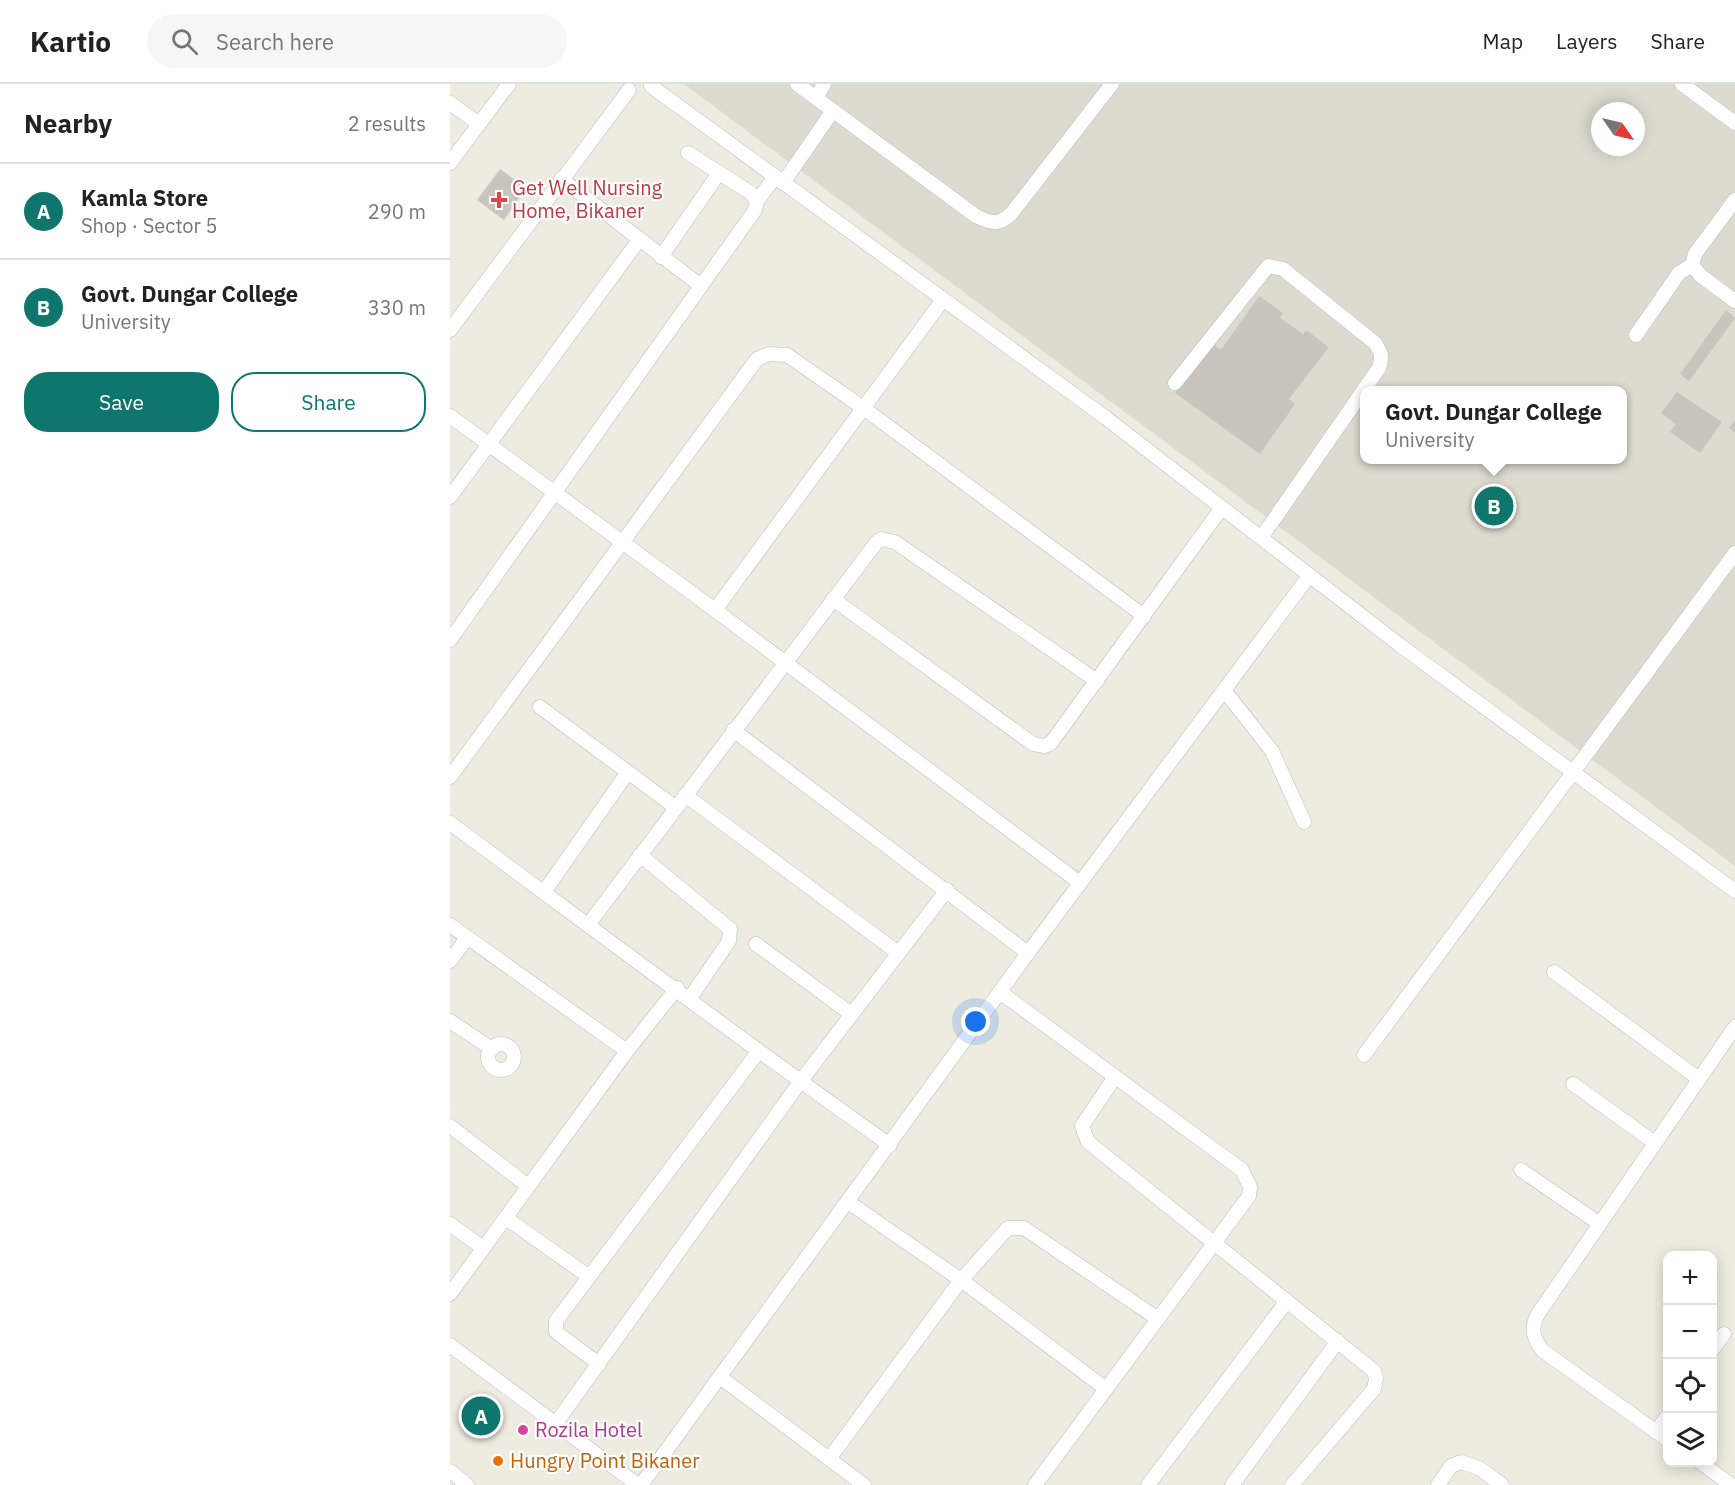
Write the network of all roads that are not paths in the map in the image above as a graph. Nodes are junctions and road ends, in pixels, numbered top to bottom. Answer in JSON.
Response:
{"nodes":[{"id":1,"x":509,"y":84,"type":"edge"},
{"id":2,"x":796,"y":84,"type":"edge"},
{"id":3,"x":824,"y":84,"type":"edge"},
{"id":4,"x":1111,"y":84,"type":"edge"},
{"id":5,"x":1682,"y":84,"type":"edge"},
{"id":6,"x":652,"y":85,"type":"edge"},
{"id":7,"x":626,"y":87,"type":"edge"},
{"id":8,"x":816,"y":98,"type":"junction"},
{"id":9,"x":450,"y":103,"type":"edge"},
{"id":10,"x":832,"y":112,"type":"junction"},
{"id":11,"x":1735,"y":123,"type":"edge"},
{"id":12,"x":479,"y":124,"type":"junction"},
{"id":13,"x":688,"y":153,"type":"dead end"},
{"id":14,"x":450,"y":163,"type":"edge"},
{"id":15,"x":719,"y":173,"type":"junction"},
{"id":16,"x":561,"y":180,"type":"junction"},
{"id":17,"x":779,"y":180,"type":"junction"},
{"id":18,"x":1735,"y":200,"type":"edge"},
{"id":19,"x":757,"y":201,"type":"junction"},
{"id":20,"x":639,"y":240,"type":"junction"},
{"id":21,"x":662,"y":256,"type":"junction"},
{"id":22,"x":1692,"y":265,"type":"junction"},
{"id":23,"x":700,"y":286,"type":"junction"},
{"id":24,"x":942,"y":301,"type":"junction"},
{"id":25,"x":1735,"y":301,"type":"edge"},
{"id":26,"x":450,"y":330,"type":"edge"},
{"id":27,"x":1636,"y":335,"type":"dead end"},
{"id":28,"x":1175,"y":383,"type":"dead end"},
{"id":29,"x":1367,"y":386,"type":"edge"},
{"id":30,"x":1360,"y":395,"type":"edge"},
{"id":31,"x":862,"y":407,"type":"junction"},
{"id":32,"x":450,"y":417,"type":"edge"},
{"id":33,"x":488,"y":443,"type":"junction"},
{"id":34,"x":554,"y":494,"type":"junction"},
{"id":35,"x":450,"y":497,"type":"edge"},
{"id":36,"x":1221,"y":509,"type":"junction"},
{"id":37,"x":1261,"y":538,"type":"junction"},
{"id":38,"x":620,"y":542,"type":"junction"},
{"id":39,"x":1735,"y":553,"type":"edge"},
{"id":40,"x":1309,"y":576,"type":"junction"},
{"id":41,"x":833,"y":598,"type":"junction"},
{"id":42,"x":715,"y":610,"type":"junction"},
{"id":43,"x":1144,"y":616,"type":"junction"},
{"id":44,"x":450,"y":640,"type":"edge"},
{"id":45,"x":784,"y":663,"type":"junction"},
{"id":46,"x":1096,"y":681,"type":"junction"},
{"id":47,"x":1224,"y":690,"type":"junction"},
{"id":48,"x":540,"y":707,"type":"dead end"},
{"id":49,"x":733,"y":730,"type":"junction"},
{"id":50,"x":628,"y":772,"type":"junction"},
{"id":51,"x":1574,"y":772,"type":"junction"},
{"id":52,"x":450,"y":777,"type":"edge"},
{"id":53,"x":685,"y":795,"type":"junction"},
{"id":54,"x":675,"y":807,"type":"junction"},
{"id":55,"x":1304,"y":822,"type":"dead end"},
{"id":56,"x":450,"y":823,"type":"edge"},
{"id":57,"x":640,"y":855,"type":"junction"},
{"id":58,"x":1080,"y":883,"type":"junction"},
{"id":59,"x":946,"y":890,"type":"junction"},
{"id":60,"x":1735,"y":891,"type":"edge"},
{"id":61,"x":544,"y":892,"type":"junction"},
{"id":62,"x":450,"y":925,"type":"edge"},
{"id":63,"x":588,"y":925,"type":"junction"},
{"id":64,"x":467,"y":938,"type":"junction"},
{"id":65,"x":756,"y":944,"type":"dead end"},
{"id":66,"x":897,"y":952,"type":"junction"},
{"id":67,"x":1028,"y":952,"type":"junction"},
{"id":68,"x":450,"y":961,"type":"edge"},
{"id":69,"x":1554,"y":972,"type":"dead end"},
{"id":70,"x":677,"y":988,"type":"junction"},
{"id":71,"x":1000,"y":992,"type":"junction"},
{"id":72,"x":690,"y":998,"type":"junction"},
{"id":73,"x":851,"y":1014,"type":"junction"},
{"id":74,"x":450,"y":1021,"type":"edge"},
{"id":75,"x":1735,"y":1027,"type":"edge"},
{"id":76,"x":492,"y":1049,"type":"dead end"},
{"id":77,"x":627,"y":1051,"type":"junction"},
{"id":78,"x":758,"y":1052,"type":"junction"},
{"id":79,"x":1364,"y":1055,"type":"dead end"},
{"id":80,"x":1115,"y":1077,"type":"junction"},
{"id":81,"x":1699,"y":1079,"type":"junction"},
{"id":82,"x":800,"y":1082,"type":"junction"},
{"id":83,"x":1573,"y":1084,"type":"dead end"},
{"id":84,"x":450,"y":1126,"type":"edge"},
{"id":85,"x":1655,"y":1143,"type":"junction"},
{"id":86,"x":890,"y":1145,"type":"junction"},
{"id":87,"x":1521,"y":1170,"type":"dead end"},
{"id":88,"x":528,"y":1186,"type":"junction"},
{"id":89,"x":848,"y":1202,"type":"junction"},
{"id":90,"x":506,"y":1218,"type":"junction"},
{"id":91,"x":450,"y":1224,"type":"edge"},
{"id":92,"x":1600,"y":1224,"type":"junction"},
{"id":93,"x":1213,"y":1244,"type":"junction"},
{"id":94,"x":483,"y":1248,"type":"junction"},
{"id":95,"x":588,"y":1276,"type":"junction"},
{"id":96,"x":961,"y":1280,"type":"junction"},
{"id":97,"x":450,"y":1294,"type":"edge"},
{"id":98,"x":1287,"y":1301,"type":"junction"},
{"id":99,"x":1158,"y":1319,"type":"junction"},
{"id":100,"x":1724,"y":1334,"type":"dead end"},
{"id":101,"x":1338,"y":1341,"type":"junction"},
{"id":102,"x":1717,"y":1344,"type":"edge"},
{"id":103,"x":450,"y":1345,"type":"edge"},
{"id":104,"x":599,"y":1364,"type":"junction"},
{"id":105,"x":720,"y":1377,"type":"junction"},
{"id":106,"x":1106,"y":1389,"type":"junction"},
{"id":107,"x":556,"y":1423,"type":"junction"},
{"id":108,"x":1662,"y":1436,"type":"edge"},
{"id":109,"x":829,"y":1459,"type":"junction"},
{"id":110,"x":1707,"y":1467,"type":"edge"},
{"id":111,"x":450,"y":1471,"type":"edge"},
{"id":112,"x":1152,"y":1484,"type":"edge"},
{"id":113,"x":467,"y":1485,"type":"edge"},
{"id":114,"x":640,"y":1485,"type":"edge"},
{"id":115,"x":864,"y":1485,"type":"edge"},
{"id":116,"x":1035,"y":1485,"type":"edge"},
{"id":117,"x":1232,"y":1485,"type":"edge"},
{"id":118,"x":1292,"y":1485,"type":"edge"},
{"id":119,"x":1438,"y":1485,"type":"edge"},
{"id":120,"x":1502,"y":1485,"type":"edge"},
{"id":121,"x":1731,"y":1485,"type":"edge"}],
"edges":[{"from":1,"to":12,"type":"street"},
{"from":2,"to":8,"type":"street"},
{"from":3,"to":8,"type":"street"},
{"from":4,"to":10,"type":"street"},
{"from":5,"to":11,"type":"street"},
{"from":6,"to":7,"type":"street"},
{"from":6,"to":17,"type":"street"},
{"from":7,"to":16,"type":"street"},
{"from":8,"to":10,"type":"street"},
{"from":9,"to":12,"type":"street"},
{"from":10,"to":17,"type":"street"},
{"from":12,"to":14,"type":"street"},
{"from":13,"to":15,"type":"street"},
{"from":15,"to":19,"type":"street"},
{"from":15,"to":21,"type":"street"},
{"from":16,"to":20,"type":"street"},
{"from":16,"to":26,"type":"street"},
{"from":17,"to":19,"type":"street"},
{"from":17,"to":24,"type":"street"},
{"from":18,"to":22,"type":"street"},
{"from":19,"to":23,"type":"street"},
{"from":20,"to":21,"type":"street"},
{"from":20,"to":33,"type":"street"},
{"from":21,"to":23,"type":"street"},
{"from":22,"to":25,"type":"street"},
{"from":22,"to":27,"type":"street"},
{"from":23,"to":34,"type":"street"},
{"from":24,"to":31,"type":"street"},
{"from":24,"to":36,"type":"street"},
{"from":28,"to":29,"type":"street"},
{"from":30,"to":37,"type":"street"},
{"from":31,"to":38,"type":"street"},
{"from":31,"to":42,"type":"street"},
{"from":31,"to":43,"type":"street"},
{"from":32,"to":33,"type":"street"},
{"from":33,"to":34,"type":"street"},
{"from":33,"to":35,"type":"street"},
{"from":34,"to":38,"type":"street"},
{"from":34,"to":44,"type":"street"},
{"from":36,"to":37,"type":"street"},
{"from":36,"to":43,"type":"street"},
{"from":37,"to":40,"type":"street"},
{"from":38,"to":42,"type":"street"},
{"from":38,"to":52,"type":"street"},
{"from":39,"to":51,"type":"street"},
{"from":40,"to":47,"type":"street"},
{"from":40,"to":51,"type":"street"},
{"from":41,"to":45,"type":"street"},
{"from":41,"to":46,"type":"street"},
{"from":41,"to":46,"type":"street"},
{"from":42,"to":45,"type":"street"},
{"from":43,"to":46,"type":"street"},
{"from":45,"to":49,"type":"street"},
{"from":45,"to":58,"type":"street"},
{"from":47,"to":55,"type":"street"},
{"from":47,"to":58,"type":"street"},
{"from":48,"to":50,"type":"street"},
{"from":49,"to":53,"type":"street"},
{"from":49,"to":59,"type":"street"},
{"from":50,"to":54,"type":"street"},
{"from":50,"to":61,"type":"street"},
{"from":51,"to":60,"type":"street"},
{"from":51,"to":79,"type":"street"},
{"from":53,"to":54,"type":"street"},
{"from":53,"to":66,"type":"street"},
{"from":54,"to":57,"type":"street"},
{"from":56,"to":61,"type":"street"},
{"from":57,"to":63,"type":"street"},
{"from":57,"to":72,"type":"street"},
{"from":58,"to":67,"type":"street"},
{"from":59,"to":66,"type":"street"},
{"from":59,"to":67,"type":"street"},
{"from":61,"to":63,"type":"street"},
{"from":62,"to":64,"type":"street"},
{"from":63,"to":70,"type":"street"},
{"from":64,"to":68,"type":"street"},
{"from":64,"to":77,"type":"street"},
{"from":65,"to":73,"type":"street"},
{"from":66,"to":73,"type":"street"},
{"from":67,"to":71,"type":"street"},
{"from":69,"to":81,"type":"street"},
{"from":70,"to":72,"type":"street"},
{"from":70,"to":77,"type":"street"},
{"from":71,"to":80,"type":"street"},
{"from":71,"to":86,"type":"street"},
{"from":72,"to":78,"type":"street"},
{"from":73,"to":82,"type":"street"},
{"from":74,"to":76,"type":"street"},
{"from":75,"to":81,"type":"street"},
{"from":77,"to":88,"type":"street"},
{"from":78,"to":82,"type":"street"},
{"from":78,"to":95,"type":"street"},
{"from":80,"to":93,"type":"street"},
{"from":80,"to":93,"type":"street"},
{"from":81,"to":85,"type":"street"},
{"from":82,"to":86,"type":"street"},
{"from":82,"to":104,"type":"street"},
{"from":83,"to":85,"type":"street"},
{"from":84,"to":88,"type":"street"},
{"from":85,"to":92,"type":"street"},
{"from":86,"to":89,"type":"street"},
{"from":87,"to":92,"type":"street"},
{"from":88,"to":90,"type":"street"},
{"from":89,"to":96,"type":"street"},
{"from":89,"to":105,"type":"street"},
{"from":90,"to":94,"type":"street"},
{"from":90,"to":95,"type":"street"},
{"from":91,"to":94,"type":"street"},
{"from":92,"to":108,"type":"street"},
{"from":93,"to":98,"type":"street"},
{"from":93,"to":99,"type":"street"},
{"from":94,"to":97,"type":"street"},
{"from":95,"to":104,"type":"street"},
{"from":96,"to":99,"type":"street"},
{"from":96,"to":106,"type":"street"},
{"from":96,"to":109,"type":"street"},
{"from":98,"to":101,"type":"street"},
{"from":98,"to":112,"type":"street"},
{"from":99,"to":106,"type":"street"},
{"from":100,"to":102,"type":"street"},
{"from":101,"to":117,"type":"street"},
{"from":101,"to":118,"type":"street"},
{"from":103,"to":107,"type":"street"},
{"from":104,"to":107,"type":"street"},
{"from":105,"to":109,"type":"street"},
{"from":105,"to":114,"type":"street"},
{"from":106,"to":116,"type":"street"},
{"from":107,"to":114,"type":"street"},
{"from":109,"to":115,"type":"street"},
{"from":110,"to":121,"type":"street"},
{"from":111,"to":113,"type":"street"},
{"from":119,"to":120,"type":"street"}]}
